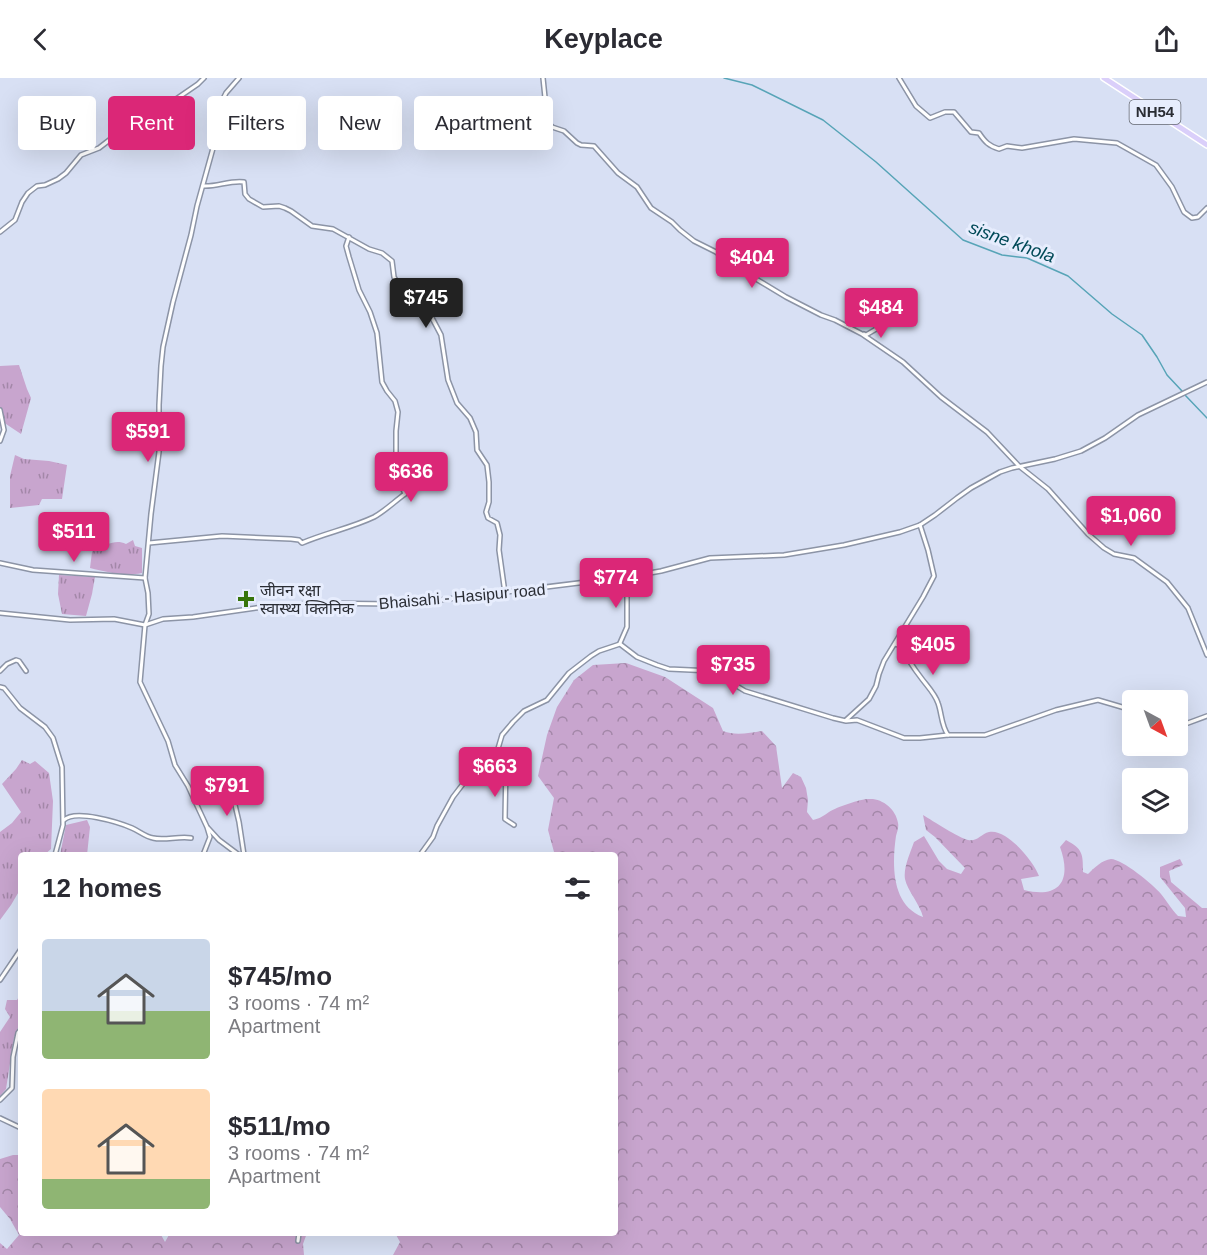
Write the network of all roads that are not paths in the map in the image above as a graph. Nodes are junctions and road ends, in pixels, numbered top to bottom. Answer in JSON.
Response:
{"nodes":[{"id":1,"x":204,"y":78,"type":"edge"},
{"id":2,"x":239,"y":78,"type":"edge"},
{"id":3,"x":543,"y":78,"type":"edge"},
{"id":4,"x":899,"y":78,"type":"edge"},
{"id":5,"x":1104,"y":78,"type":"edge"},
{"id":6,"x":545,"y":96,"type":"edge"},
{"id":7,"x":553,"y":127,"type":"edge"},
{"id":8,"x":1207,"y":145,"type":"edge"},
{"id":9,"x":203,"y":186,"type":"junction"},
{"id":10,"x":1207,"y":208,"type":"edge"},
{"id":11,"x":0,"y":232,"type":"edge"},
{"id":12,"x":349,"y":237,"type":"junction"},
{"id":13,"x":898,"y":320,"type":"dead end"},
{"id":14,"x":862,"y":334,"type":"junction"},
{"id":15,"x":1207,"y":382,"type":"edge"},
{"id":16,"x":0,"y":410,"type":"edge"},
{"id":17,"x":0,"y":441,"type":"edge"},
{"id":18,"x":1019,"y":466,"type":"junction"},
{"id":19,"x":920,"y":525,"type":"junction"},
{"id":20,"x":149,"y":543,"type":"junction"},
{"id":21,"x":0,"y":563,"type":"edge"},
{"id":22,"x":145,"y":578,"type":"junction"},
{"id":23,"x":627,"y":578,"type":"junction"},
{"id":24,"x":505,"y":593,"type":"junction"},
{"id":25,"x":0,"y":613,"type":"edge"},
{"id":26,"x":145,"y":625,"type":"junction"},
{"id":27,"x":620,"y":644,"type":"junction"},
{"id":28,"x":894,"y":644,"type":"junction"},
{"id":29,"x":1207,"y":655,"type":"edge"},
{"id":30,"x":0,"y":671,"type":"edge"},
{"id":31,"x":26,"y":671,"type":"dead end"},
{"id":32,"x":0,"y":687,"type":"edge"},
{"id":33,"x":1122,"y":707,"type":"edge"},
{"id":34,"x":1207,"y":716,"type":"edge"},
{"id":35,"x":846,"y":721,"type":"junction"},
{"id":36,"x":1188,"y":723,"type":"edge"},
{"id":37,"x":948,"y":735,"type":"junction"},
{"id":38,"x":497,"y":752,"type":"junction"},
{"id":39,"x":228,"y":775,"type":"dead end"},
{"id":40,"x":63,"y":825,"type":"junction"},
{"id":41,"x":514,"y":825,"type":"dead end"},
{"id":42,"x":207,"y":827,"type":"junction"},
{"id":43,"x":191,"y":838,"type":"dead end"},
{"id":44,"x":56,"y":852,"type":"edge"},
{"id":45,"x":204,"y":852,"type":"edge"},
{"id":46,"x":235,"y":852,"type":"edge"},
{"id":47,"x":244,"y":852,"type":"edge"},
{"id":48,"x":422,"y":852,"type":"edge"},
{"id":49,"x":18,"y":953,"type":"edge"},
{"id":50,"x":0,"y":980,"type":"edge"},
{"id":51,"x":18,"y":1033,"type":"edge"},
{"id":52,"x":0,"y":1100,"type":"edge"},
{"id":53,"x":0,"y":1118,"type":"edge"},
{"id":54,"x":18,"y":1127,"type":"edge"},
{"id":55,"x":299,"y":1236,"type":"edge"},
{"id":56,"x":298,"y":1240,"type":"dead end"}],
"edges":[{"from":1,"to":11,"type":"street"},
{"from":2,"to":9,"type":"street"},
{"from":3,"to":6,"type":"street"},
{"from":4,"to":10,"type":"street"},
{"from":5,"to":8,"type":"main road","number":"NH54"},
{"from":7,"to":14,"type":"street"},
{"from":9,"to":12,"type":"street"},
{"from":9,"to":20,"type":"street"},
{"from":12,"to":20,"type":"street"},
{"from":12,"to":24,"type":"street"},
{"from":13,"to":14,"type":"street"},
{"from":14,"to":18,"type":"street"},
{"from":15,"to":18,"type":"street","name":"Bhaisahi - Hasipur road"},
{"from":16,"to":17,"type":"street"},
{"from":18,"to":19,"type":"street","name":"Bhaisahi - Hasipur road"},
{"from":18,"to":29,"type":"street"},
{"from":19,"to":23,"type":"street","name":"Bhaisahi - Hasipur road"},
{"from":19,"to":28,"type":"street"},
{"from":20,"to":22,"type":"street"},
{"from":21,"to":22,"type":"street"},
{"from":22,"to":26,"type":"street"},
{"from":23,"to":24,"type":"street","name":"Bhaisahi - Hasipur road"},
{"from":23,"to":27,"type":"street"},
{"from":24,"to":26,"type":"street","name":"Bhaisahi - Hasipur road"},
{"from":25,"to":26,"type":"street","name":"Bhaisahi - Hasipur road"},
{"from":26,"to":42,"type":"street"},
{"from":27,"to":35,"type":"street"},
{"from":27,"to":38,"type":"street"},
{"from":28,"to":35,"type":"street"},
{"from":28,"to":37,"type":"street"},
{"from":30,"to":31,"type":"street"},
{"from":32,"to":40,"type":"street"},
{"from":33,"to":37,"type":"street"},
{"from":34,"to":36,"type":"street"},
{"from":35,"to":37,"type":"street"},
{"from":38,"to":41,"type":"street"},
{"from":38,"to":48,"type":"street"},
{"from":39,"to":47,"type":"street"},
{"from":40,"to":43,"type":"street"},
{"from":40,"to":44,"type":"street"},
{"from":42,"to":45,"type":"street"},
{"from":42,"to":46,"type":"street"},
{"from":49,"to":50,"type":"street"},
{"from":51,"to":52,"type":"street"},
{"from":53,"to":54,"type":"street"},
{"from":55,"to":56,"type":"street"}]}
